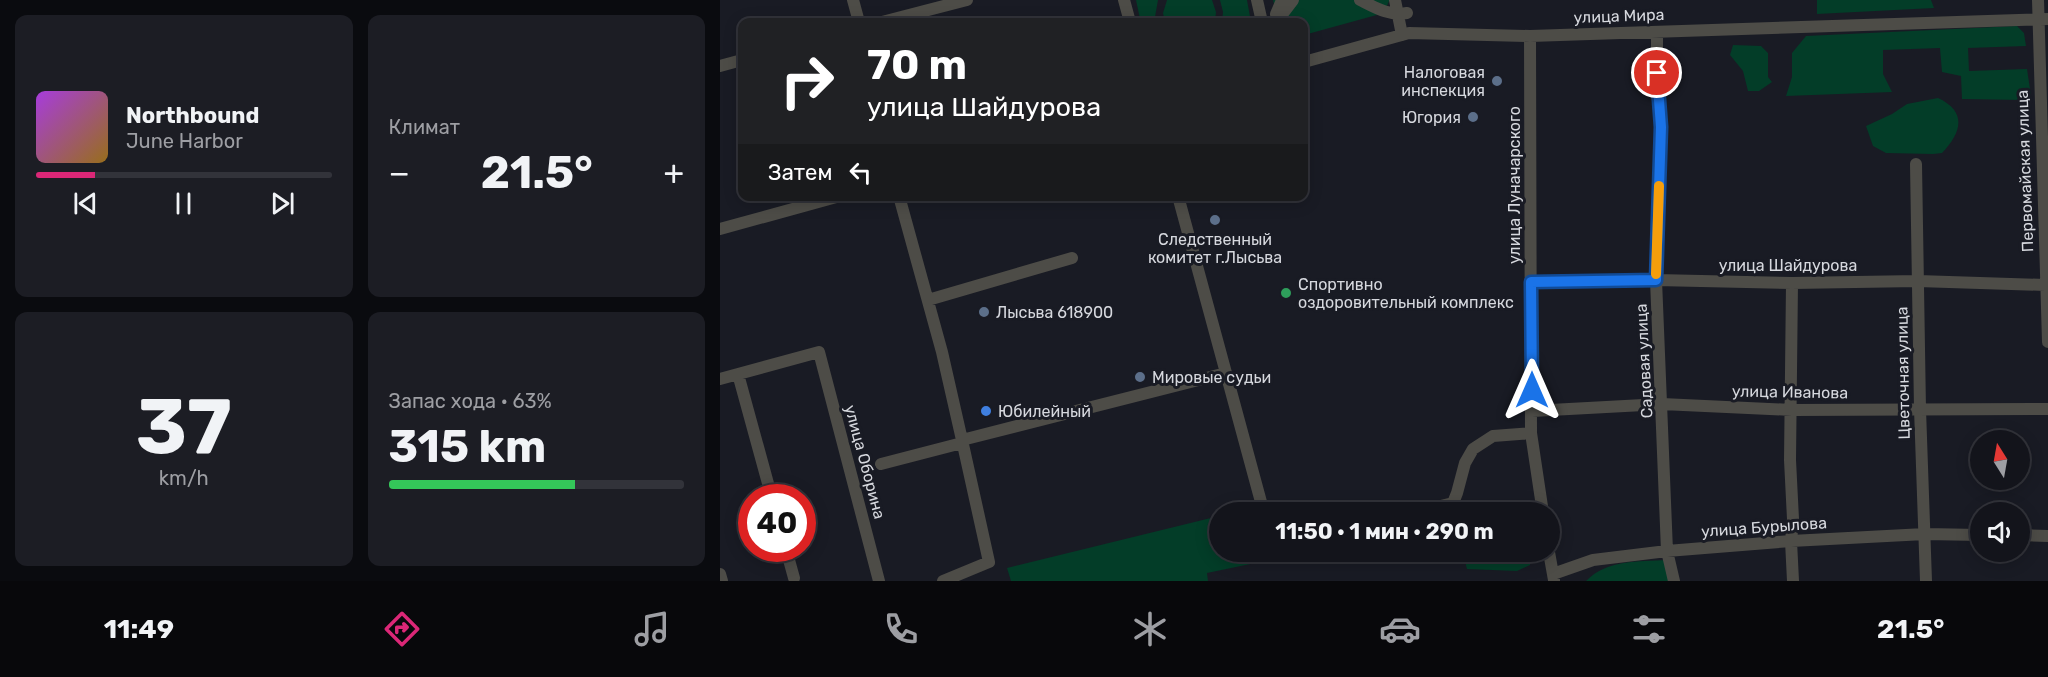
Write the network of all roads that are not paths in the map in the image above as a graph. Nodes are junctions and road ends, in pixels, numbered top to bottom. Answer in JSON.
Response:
{"nodes":[{"id":1,"x":853,"y":0,"type":"edge"},
{"id":2,"x":967,"y":0,"type":"edge"},
{"id":3,"x":1124,"y":0,"type":"edge"},
{"id":4,"x":1257,"y":0,"type":"edge"},
{"id":5,"x":1282,"y":0,"type":"edge"},
{"id":6,"x":1293,"y":0,"type":"edge"},
{"id":7,"x":1360,"y":0,"type":"edge"},
{"id":8,"x":1380,"y":0,"type":"edge"},
{"id":9,"x":1395,"y":0,"type":"edge"},
{"id":10,"x":2038,"y":0,"type":"edge"},
{"id":11,"x":1398,"y":14,"type":"junction"},
{"id":12,"x":858,"y":18,"type":"edge"},
{"id":13,"x":897,"y":18,"type":"edge"},
{"id":14,"x":1129,"y":18,"type":"edge"},
{"id":15,"x":1261,"y":18,"type":"edge"},
{"id":16,"x":1277,"y":18,"type":"edge"},
{"id":17,"x":1279,"y":18,"type":"edge"},
{"id":18,"x":2043,"y":19,"type":"edge"},
{"id":19,"x":1657,"y":32,"type":"junction"},
{"id":20,"x":1402,"y":35,"type":"junction"},
{"id":21,"x":1530,"y":36,"type":"junction"},
{"id":22,"x":738,"y":61,"type":"edge"},
{"id":23,"x":1308,"y":61,"type":"edge"},
{"id":24,"x":720,"y":66,"type":"edge"},
{"id":25,"x":1916,"y":164,"type":"dead end"},
{"id":26,"x":822,"y":201,"type":"edge"},
{"id":27,"x":900,"y":201,"type":"edge"},
{"id":28,"x":1179,"y":201,"type":"edge"},
{"id":29,"x":720,"y":229,"type":"edge"},
{"id":30,"x":1072,"y":258,"type":"dead end"},
{"id":31,"x":1656,"y":280,"type":"junction"},
{"id":32,"x":1918,"y":280,"type":"junction"},
{"id":33,"x":1531,"y":282,"type":"junction"},
{"id":34,"x":1792,"y":283,"type":"junction"},
{"id":35,"x":2045,"y":285,"type":"junction"},
{"id":36,"x":928,"y":300,"type":"junction"},
{"id":37,"x":2048,"y":342,"type":"edge"},
{"id":38,"x":1226,"y":373,"type":"junction"},
{"id":39,"x":738,"y":374,"type":"junction"},
{"id":40,"x":720,"y":379,"type":"edge"},
{"id":41,"x":1662,"y":404,"type":"junction"},
{"id":42,"x":1920,"y":409,"type":"junction"},
{"id":43,"x":2048,"y":409,"type":"edge"},
{"id":44,"x":1792,"y":410,"type":"junction"},
{"id":45,"x":1532,"y":411,"type":"junction"},
{"id":46,"x":1531,"y":434,"type":"junction"},
{"id":47,"x":962,"y":442,"type":"junction"},
{"id":48,"x":881,"y":464,"type":"dead end"},
{"id":49,"x":768,"y":484,"type":"edge"},
{"id":50,"x":1261,"y":502,"type":"edge"},
{"id":51,"x":1453,"y":502,"type":"edge"},
{"id":52,"x":1541,"y":502,"type":"edge"},
{"id":53,"x":1925,"y":534,"type":"junction"},
{"id":54,"x":1970,"y":535,"type":"edge"},
{"id":55,"x":2030,"y":536,"type":"edge"},
{"id":56,"x":2048,"y":536,"type":"edge"},
{"id":57,"x":1791,"y":541,"type":"junction"},
{"id":58,"x":1667,"y":551,"type":"junction"},
{"id":59,"x":790,"y":562,"type":"edge"},
{"id":60,"x":1551,"y":562,"type":"edge"},
{"id":61,"x":720,"y":574,"type":"edge"},
{"id":62,"x":1553,"y":577,"type":"edge"},
{"id":63,"x":794,"y":578,"type":"dead end"},
{"id":64,"x":722,"y":581,"type":"edge"},
{"id":65,"x":879,"y":581,"type":"edge"},
{"id":66,"x":944,"y":581,"type":"edge"},
{"id":67,"x":1674,"y":581,"type":"edge"},
{"id":68,"x":1793,"y":581,"type":"edge"},
{"id":69,"x":1926,"y":581,"type":"edge"}],
"edges":[{"from":1,"to":12,"type":"street"},
{"from":2,"to":13,"type":"street"},
{"from":3,"to":14,"type":"street"},
{"from":4,"to":15,"type":"street"},
{"from":5,"to":16,"type":"street"},
{"from":6,"to":17,"type":"street"},
{"from":7,"to":11,"type":"street"},
{"from":8,"to":11,"type":"street"},
{"from":9,"to":11,"type":"street"},
{"from":10,"to":18,"type":"street","name":"Первомайская улица"},
{"from":11,"to":20,"type":"street"},
{"from":18,"to":19,"type":"street","name":"улица Мира"},
{"from":18,"to":35,"type":"street","name":"Первомайская улица"},
{"from":19,"to":21,"type":"street","name":"улица Мира"},
{"from":19,"to":31,"type":"street","name":"Садовая улица"},
{"from":20,"to":21,"type":"street","name":"улица Мира"},
{"from":20,"to":23,"type":"street","name":"улица Мира"},
{"from":21,"to":33,"type":"street","name":"улица Луначарского"},
{"from":22,"to":24,"type":"street"},
{"from":25,"to":32,"type":"street","name":"Цветочная улица"},
{"from":26,"to":29,"type":"street"},
{"from":27,"to":36,"type":"street"},
{"from":28,"to":38,"type":"street"},
{"from":30,"to":36,"type":"street"},
{"from":31,"to":33,"type":"street","name":"улица Шайдурова"},
{"from":31,"to":34,"type":"street","name":"улица Шайдурова"},
{"from":31,"to":41,"type":"street","name":"Садовая улица"},
{"from":32,"to":34,"type":"street","name":"улица Шайдурова"},
{"from":32,"to":35,"type":"street","name":"улица Шайдурова"},
{"from":32,"to":42,"type":"street","name":"Цветочная улица"},
{"from":33,"to":45,"type":"street","name":"улица Луначарского"},
{"from":34,"to":44,"type":"street"},
{"from":35,"to":37,"type":"street","name":"Первомайская улица"},
{"from":36,"to":47,"type":"street"},
{"from":38,"to":47,"type":"street"},
{"from":38,"to":50,"type":"street"},
{"from":39,"to":40,"type":"street"},
{"from":39,"to":49,"type":"street"},
{"from":39,"to":65,"type":"street","name":"улица Оборина"},
{"from":41,"to":44,"type":"street","name":"улица Иванова"},
{"from":41,"to":45,"type":"street","name":"улица Иванова"},
{"from":41,"to":58,"type":"street","name":"Садовая улица"},
{"from":42,"to":43,"type":"street","name":"улица Иванова"},
{"from":42,"to":44,"type":"street","name":"улица Иванова"},
{"from":42,"to":53,"type":"street","name":"Цветочная улица"},
{"from":44,"to":57,"type":"street"},
{"from":45,"to":46,"type":"street","name":"улица Луначарского"},
{"from":46,"to":51,"type":"street"},
{"from":46,"to":52,"type":"street","name":"улица Луначарского"},
{"from":47,"to":48,"type":"street"},
{"from":47,"to":66,"type":"street"},
{"from":53,"to":54,"type":"street","name":"улица Бурылова"},
{"from":53,"to":57,"type":"street","name":"улица Бурылова"},
{"from":53,"to":69,"type":"street","name":"Цветочная улица"},
{"from":55,"to":56,"type":"street"},
{"from":57,"to":58,"type":"street","name":"улица Бурылова"},
{"from":57,"to":68,"type":"street"},
{"from":58,"to":62,"type":"street","name":"улица Бурылова"},
{"from":58,"to":67,"type":"street","name":"Садовая улица"},
{"from":59,"to":63,"type":"street"},
{"from":60,"to":62,"type":"street"},
{"from":61,"to":64,"type":"street"}]}
